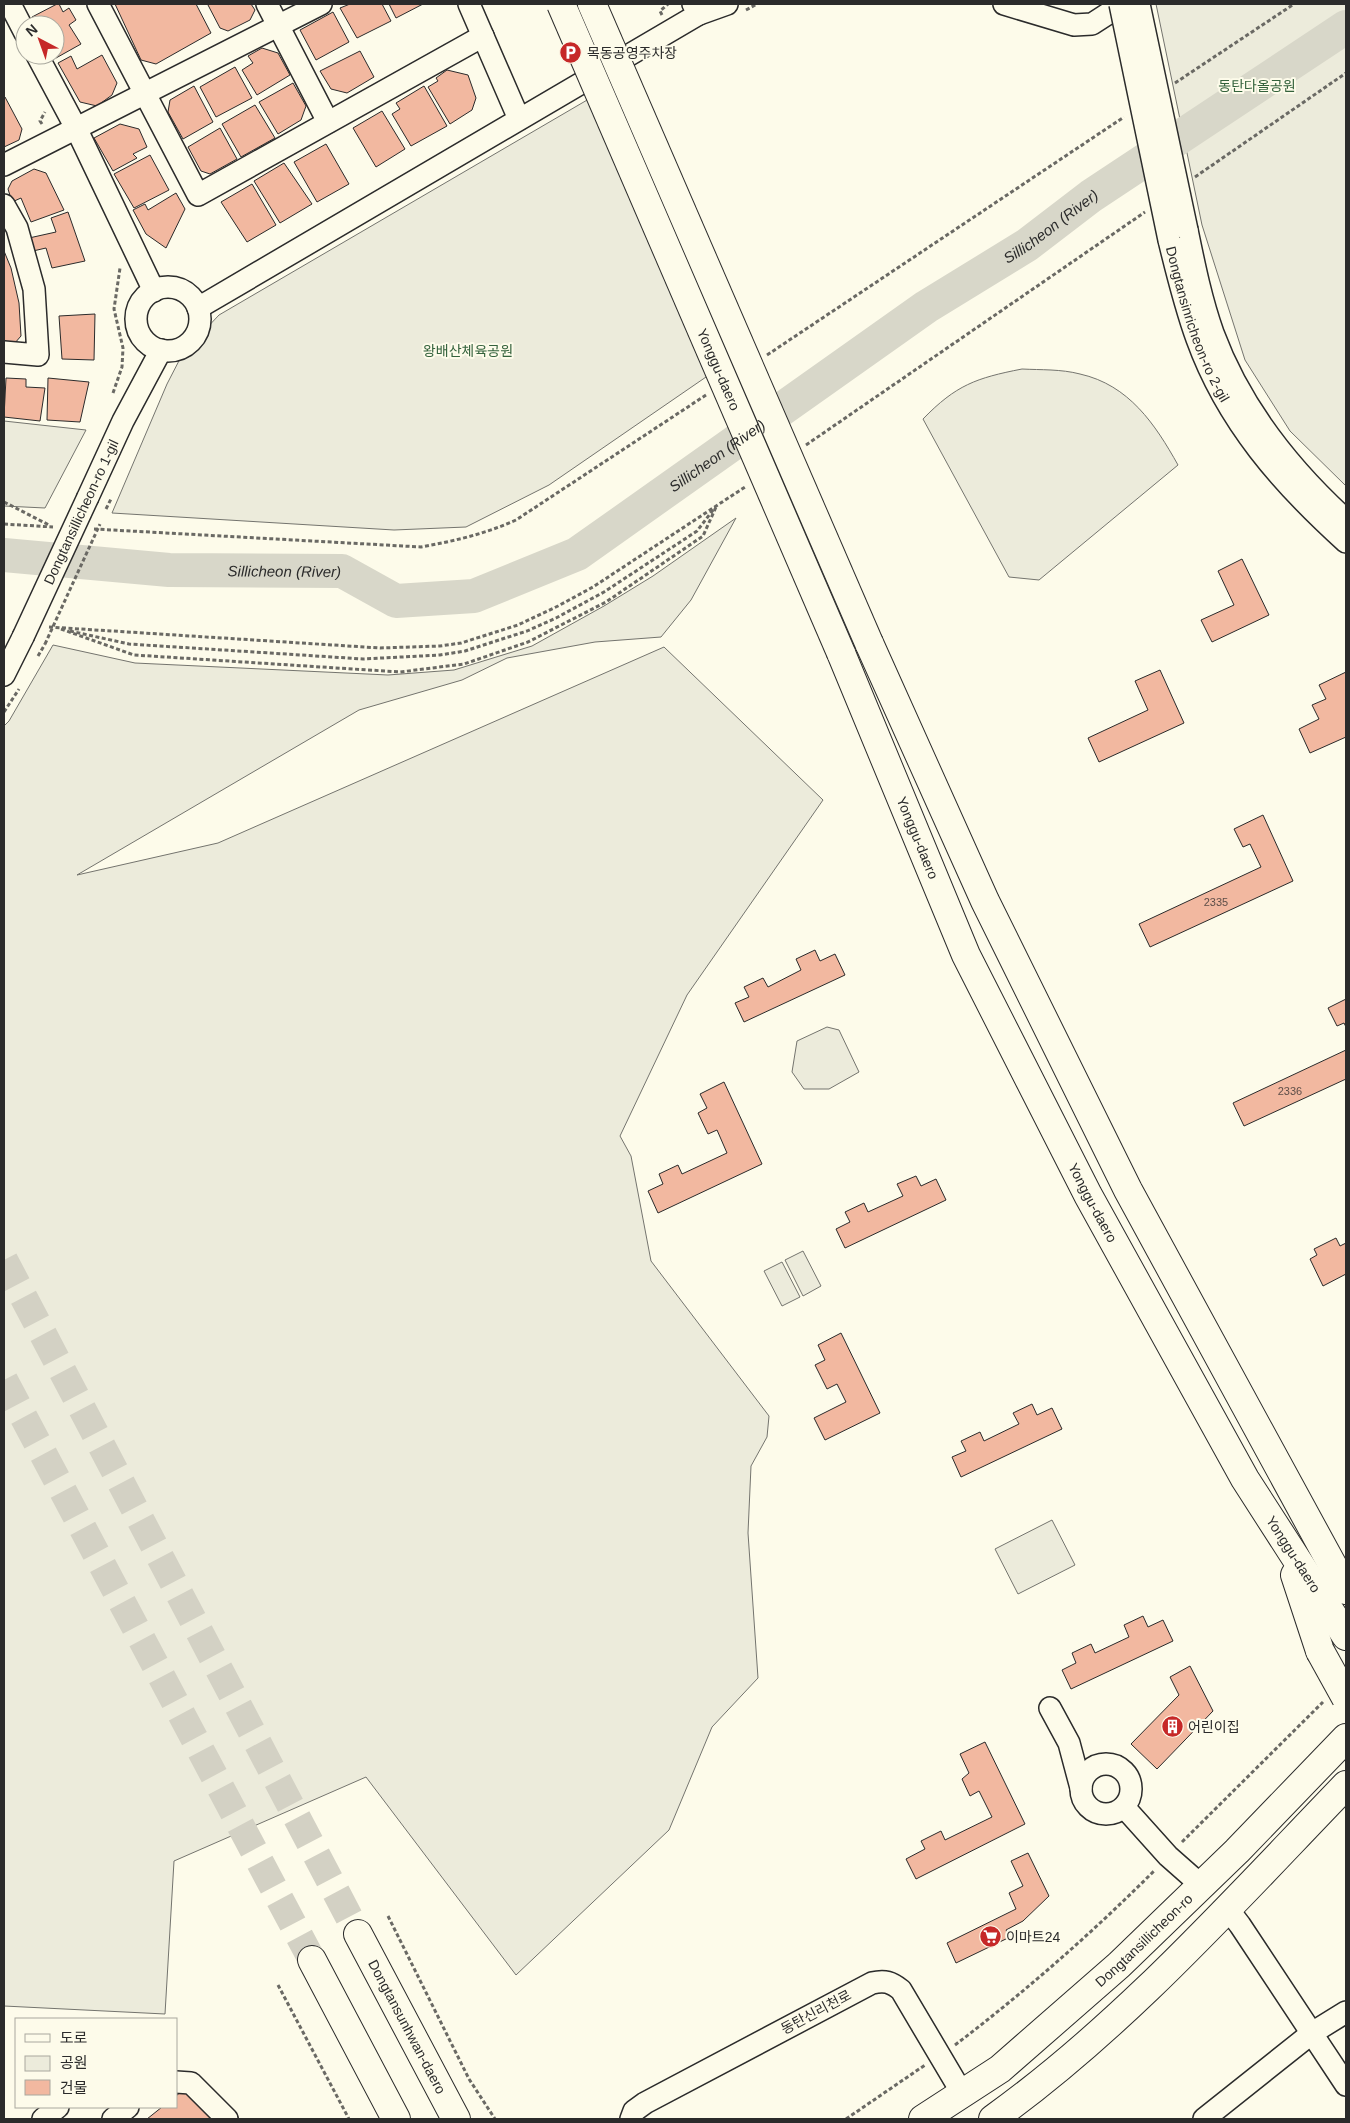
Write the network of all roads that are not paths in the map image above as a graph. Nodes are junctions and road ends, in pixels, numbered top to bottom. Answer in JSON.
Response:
{"nodes":[{"id":1,"x":98,"y":4,"type":"edge"},
{"id":2,"x":268,"y":4,"type":"edge"},
{"id":3,"x":322,"y":4,"type":"edge"},
{"id":4,"x":469,"y":4,"type":"edge"},
{"id":5,"x":561,"y":4,"type":"edge"},
{"id":6,"x":592,"y":4,"type":"edge"},
{"id":7,"x":726,"y":4,"type":"edge"},
{"id":8,"x":1004,"y":4,"type":"edge"},
{"id":9,"x":1122,"y":4,"type":"edge"},
{"id":10,"x":1139,"y":4,"type":"edge"},
{"id":11,"x":700,"y":7,"type":"edge"},
{"id":12,"x":278,"y":26,"type":"junction"},
{"id":13,"x":483,"y":36,"type":"junction"},
{"id":14,"x":42,"y":65,"type":"edge"},
{"id":15,"x":145,"y":93,"type":"junction"},
{"id":16,"x":519,"y":119,"type":"junction"},
{"id":17,"x":328,"y":122,"type":"junction"},
{"id":18,"x":76,"y":128,"type":"junction"},
{"id":19,"x":4,"y":165,"type":"edge"},
{"id":20,"x":4,"y":204,"type":"edge"},
{"id":21,"x":1178,"y":235,"type":"junction"},
{"id":22,"x":154,"y":291,"type":"junction"},
{"id":23,"x":198,"y":308,"type":"junction"},
{"id":24,"x":161,"y":350,"type":"junction"},
{"id":25,"x":4,"y":352,"type":"edge"},
{"id":26,"x":1346,"y":520,"type":"edge"},
{"id":27,"x":1346,"y":542,"type":"edge"},
{"id":28,"x":4,"y":675,"type":"edge"},
{"id":29,"x":1312,"y":1529,"type":"junction"},
{"id":30,"x":1285,"y":1543,"type":"junction"},
{"id":31,"x":1346,"y":1573,"type":"edge"},
{"id":32,"x":1346,"y":1590,"type":"edge"},
{"id":33,"x":1345,"y":1635,"type":"edge"},
{"id":34,"x":1336,"y":1699,"type":"edge"},
{"id":35,"x":1050,"y":1708,"type":"dead end"},
{"id":36,"x":1346,"y":1738,"type":"edge"},
{"id":37,"x":1069,"y":1743,"type":"junction"},
{"id":38,"x":1101,"y":1764,"type":"junction"},
{"id":39,"x":1346,"y":1785,"type":"edge"},
{"id":40,"x":1081,"y":1788,"type":"junction"},
{"id":41,"x":1124,"y":1807,"type":"junction"},
{"id":42,"x":1202,"y":1886,"type":"junction"},
{"id":43,"x":1227,"y":1908,"type":"junction"},
{"id":44,"x":358,"y":1934,"type":"tunnel mouth"},
{"id":45,"x":312,"y":1960,"type":"tunnel mouth"},
{"id":46,"x":1346,"y":2012,"type":"edge"},
{"id":47,"x":1312,"y":2033,"type":"junction"},
{"id":48,"x":178,"y":2082,"type":"edge"},
{"id":49,"x":1346,"y":2086,"type":"edge"},
{"id":50,"x":962,"y":2093,"type":"junction"},
{"id":51,"x":57,"y":2108,"type":"edge"},
{"id":52,"x":127,"y":2108,"type":"edge"},
{"id":53,"x":43,"y":2119,"type":"edge"},
{"id":54,"x":113,"y":2119,"type":"edge"},
{"id":55,"x":227,"y":2119,"type":"edge"},
{"id":56,"x":396,"y":2119,"type":"edge"},
{"id":57,"x":456,"y":2119,"type":"edge"},
{"id":58,"x":631,"y":2119,"type":"edge"},
{"id":59,"x":923,"y":2119,"type":"edge"},
{"id":60,"x":993,"y":2119,"type":"edge"},
{"id":61,"x":1204,"y":2119,"type":"edge"}],
"edges":[{"from":1,"to":15,"type":"street"},
{"from":2,"to":12,"type":"street"},
{"from":3,"to":12,"type":"street"},
{"from":4,"to":13,"type":"street"},
{"from":5,"to":30,"type":"main road","name":"Yonggu-daero","bridge":true},
{"from":6,"to":29,"type":"main road","name":"Yonggu-daero","bridge":true},
{"from":7,"to":11,"type":"street"},
{"from":8,"to":9,"type":"street"},
{"from":9,"to":21,"type":"street","name":"Dongtansinricheon-ro 2-gil","bridge":true},
{"from":10,"to":21,"type":"street","name":"Dongtansinricheon-ro 2-gil","bridge":true},
{"from":11,"to":16,"type":"street"},
{"from":12,"to":15,"type":"street"},
{"from":12,"to":17,"type":"street"},
{"from":13,"to":16,"type":"street"},
{"from":13,"to":17,"type":"street"},
{"from":14,"to":18,"type":"street"},
{"from":15,"to":17,"type":"street"},
{"from":15,"to":18,"type":"street"},
{"from":16,"to":23,"type":"street"},
{"from":18,"to":19,"type":"street"},
{"from":18,"to":22,"type":"street"},
{"from":20,"to":25,"type":"street"},
{"from":21,"to":26,"type":"street","name":"Dongtansinricheon-ro 2-gil"},
{"from":21,"to":27,"type":"street","name":"Dongtansinricheon-ro 2-gil"},
{"from":22,"to":23,"type":"street"},
{"from":22,"to":24,"type":"street"},
{"from":23,"to":24,"type":"street"},
{"from":24,"to":28,"type":"street","name":"Dongtansillicheon-ro 1-gil","bridge":true},
{"from":29,"to":31,"type":"main road"},
{"from":29,"to":32,"type":"main road","name":"Yonggu-daero"},
{"from":30,"to":33,"type":"main road","name":"Yonggu-daero"},
{"from":30,"to":34,"type":"main road","bridge":true},
{"from":35,"to":37,"type":"street"},
{"from":36,"to":42,"type":"main road","name":"Dongtansillicheon-ro"},
{"from":37,"to":38,"type":"street"},
{"from":37,"to":40,"type":"street"},
{"from":38,"to":40,"type":"street"},
{"from":38,"to":41,"type":"street"},
{"from":39,"to":43,"type":"main road"},
{"from":40,"to":41,"type":"street"},
{"from":41,"to":42,"type":"street"},
{"from":42,"to":43,"type":"main road"},
{"from":42,"to":50,"type":"main road","name":"Dongtansillicheon-ro"},
{"from":43,"to":47,"type":"street"},
{"from":43,"to":60,"type":"main road"},
{"from":44,"to":57,"type":"main road","name":"Dongtansunhwan-daero"},
{"from":45,"to":56,"type":"main road"},
{"from":46,"to":47,"type":"street"},
{"from":47,"to":49,"type":"street"},
{"from":47,"to":61,"type":"street"},
{"from":48,"to":55,"type":"street"},
{"from":50,"to":58,"type":"street","name":"동탄신리천로"},
{"from":50,"to":59,"type":"main road","name":"Dongtansillicheon-ro"},
{"from":51,"to":53,"type":"street"},
{"from":52,"to":54,"type":"street"}]}
